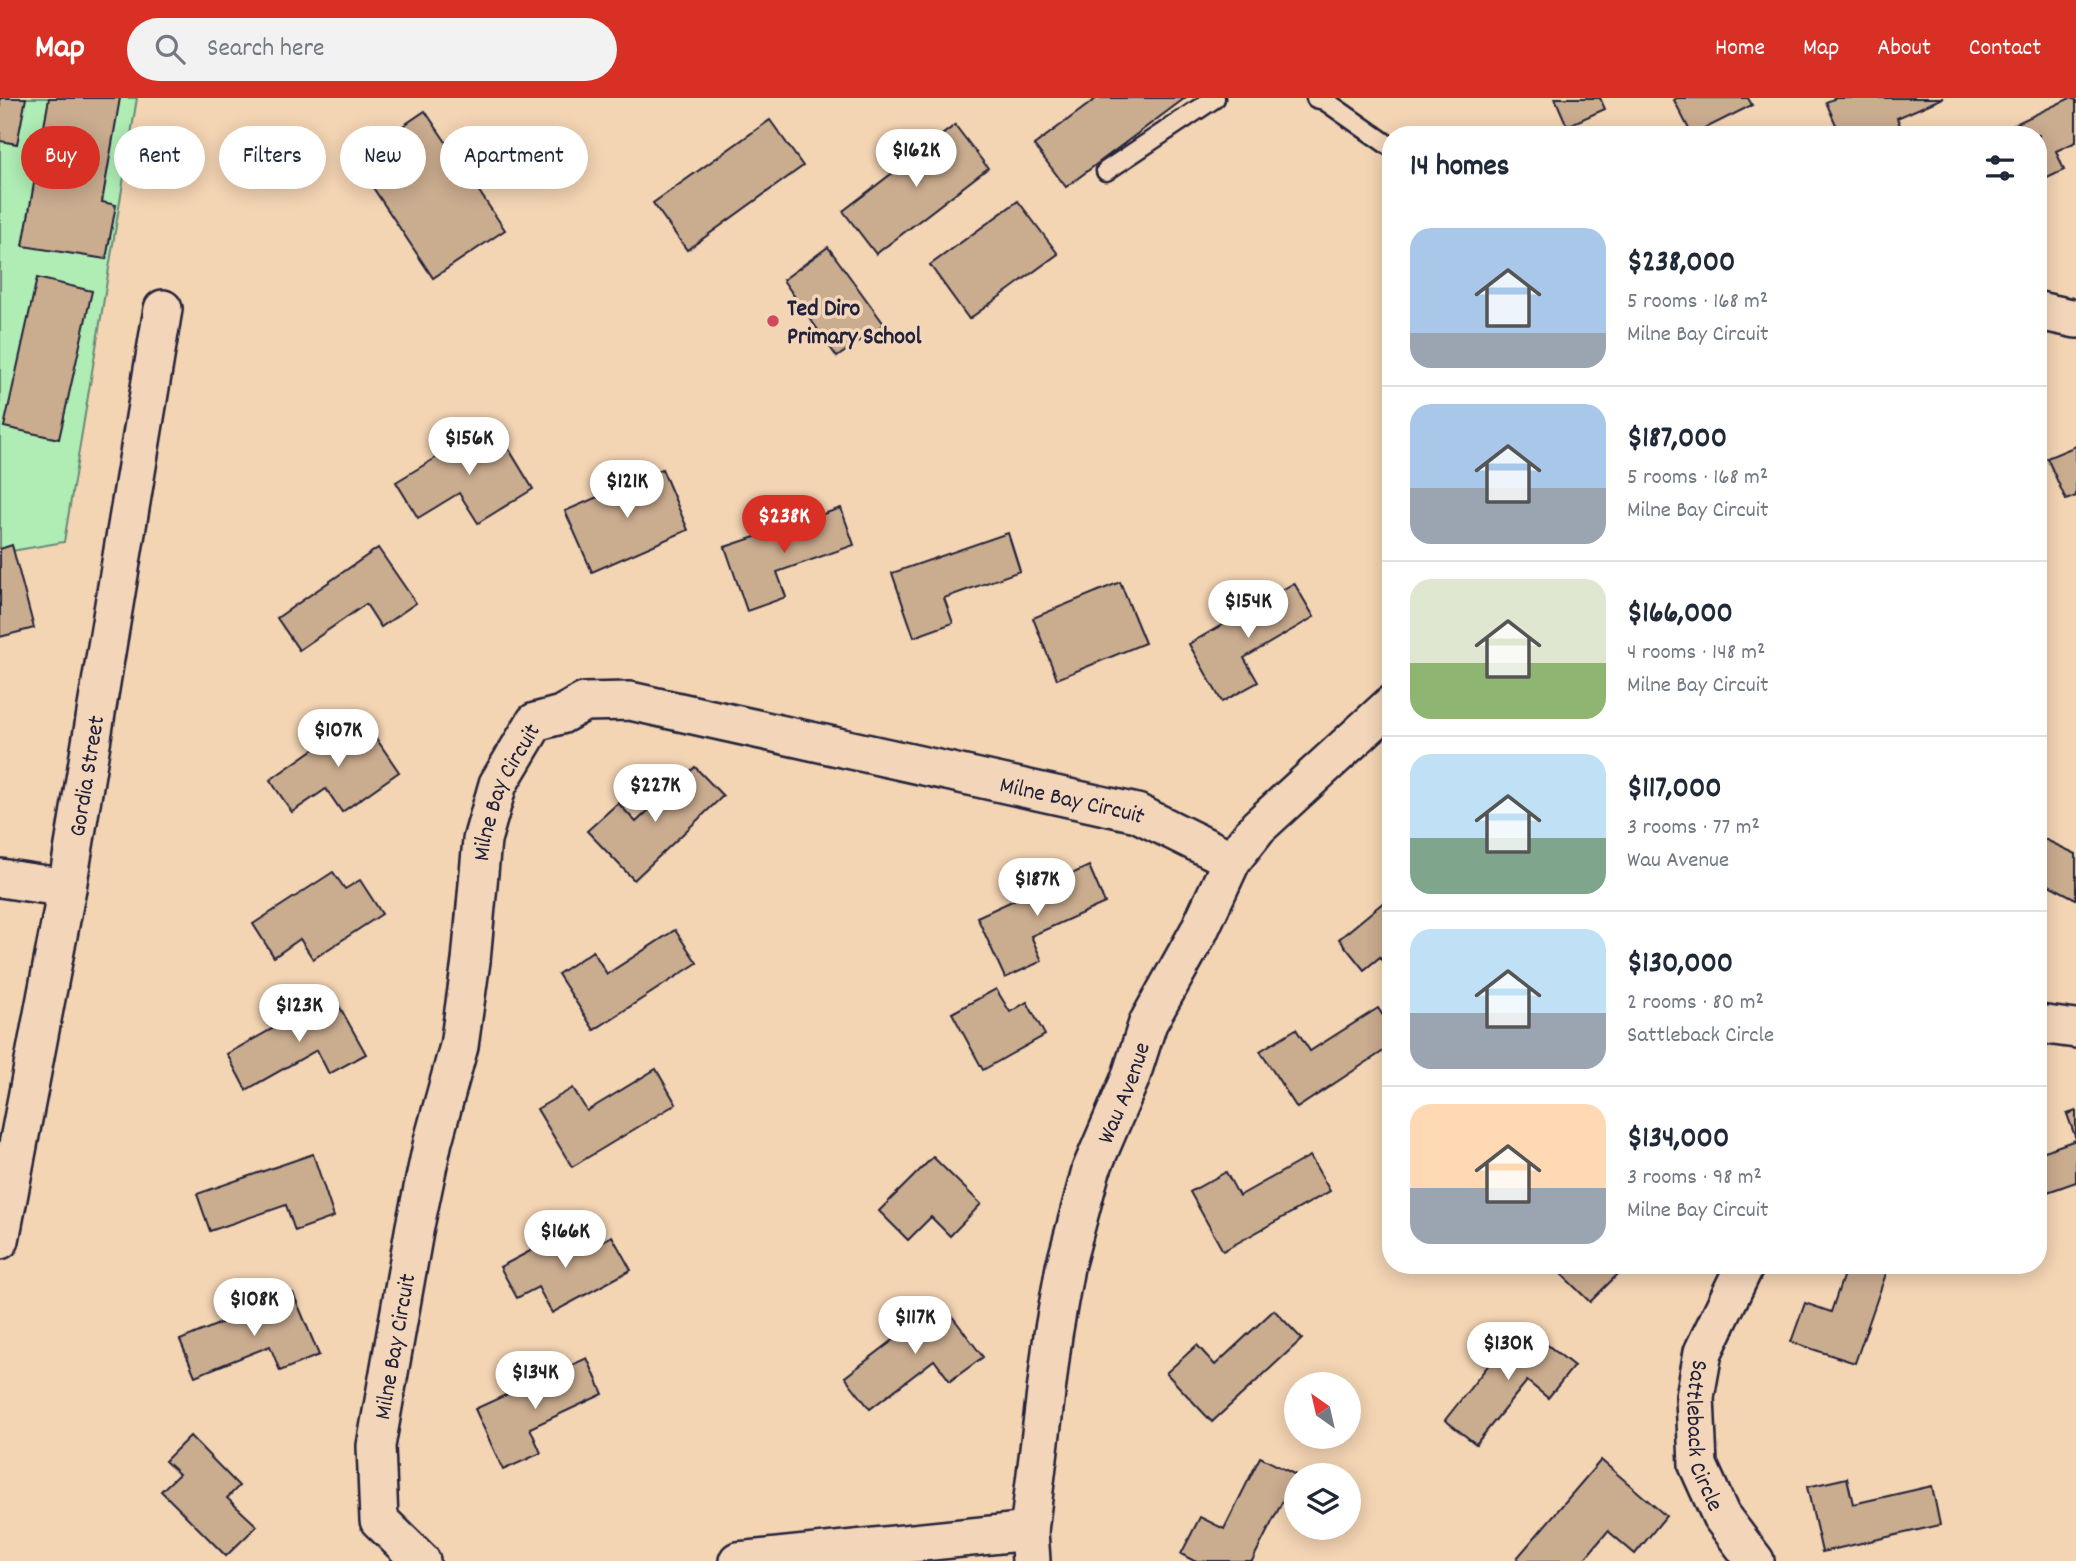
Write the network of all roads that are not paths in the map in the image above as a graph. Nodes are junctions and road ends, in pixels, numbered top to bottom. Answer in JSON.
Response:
{"nodes":[{"id":1,"x":1215,"y":98,"type":"edge"},
{"id":2,"x":1316,"y":98,"type":"edge"},
{"id":3,"x":1382,"y":141,"type":"edge"},
{"id":4,"x":1106,"y":171,"type":"dead end"},
{"id":5,"x":163,"y":309,"type":"dead end"},
{"id":6,"x":2047,"y":313,"type":"edge"},
{"id":7,"x":2076,"y":319,"type":"edge"},
{"id":8,"x":1382,"y":713,"type":"edge"},
{"id":9,"x":1232,"y":860,"type":"junction"},
{"id":10,"x":0,"y":878,"type":"edge"},
{"id":11,"x":67,"y":888,"type":"junction"},
{"id":12,"x":2047,"y":1025,"type":"edge"},
{"id":13,"x":2076,"y":1029,"type":"edge"},
{"id":14,"x":0,"y":1240,"type":"edge"},
{"id":15,"x":1741,"y":1274,"type":"edge"},
{"id":16,"x":1030,"y":1546,"type":"edge"},
{"id":17,"x":421,"y":1561,"type":"edge"},
{"id":18,"x":738,"y":1561,"type":"edge"},
{"id":19,"x":1755,"y":1561,"type":"edge"}],
"edges":[{"from":1,"to":4,"type":"lane"},
{"from":2,"to":3,"type":"lane"},
{"from":5,"to":11,"type":"street","name":"Gordia Street"},
{"from":6,"to":7,"type":"street"},
{"from":8,"to":9,"type":"street","name":"Wau Avenue"},
{"from":9,"to":16,"type":"street","name":"Wau Avenue"},
{"from":9,"to":17,"type":"street","name":"Milne Bay Circuit"},
{"from":10,"to":11,"type":"street"},
{"from":11,"to":14,"type":"street","name":"Gordia Street"},
{"from":12,"to":13,"type":"street"},
{"from":15,"to":19,"type":"street","name":"Sattleback Circle"},
{"from":16,"to":18,"type":"street"}]}
